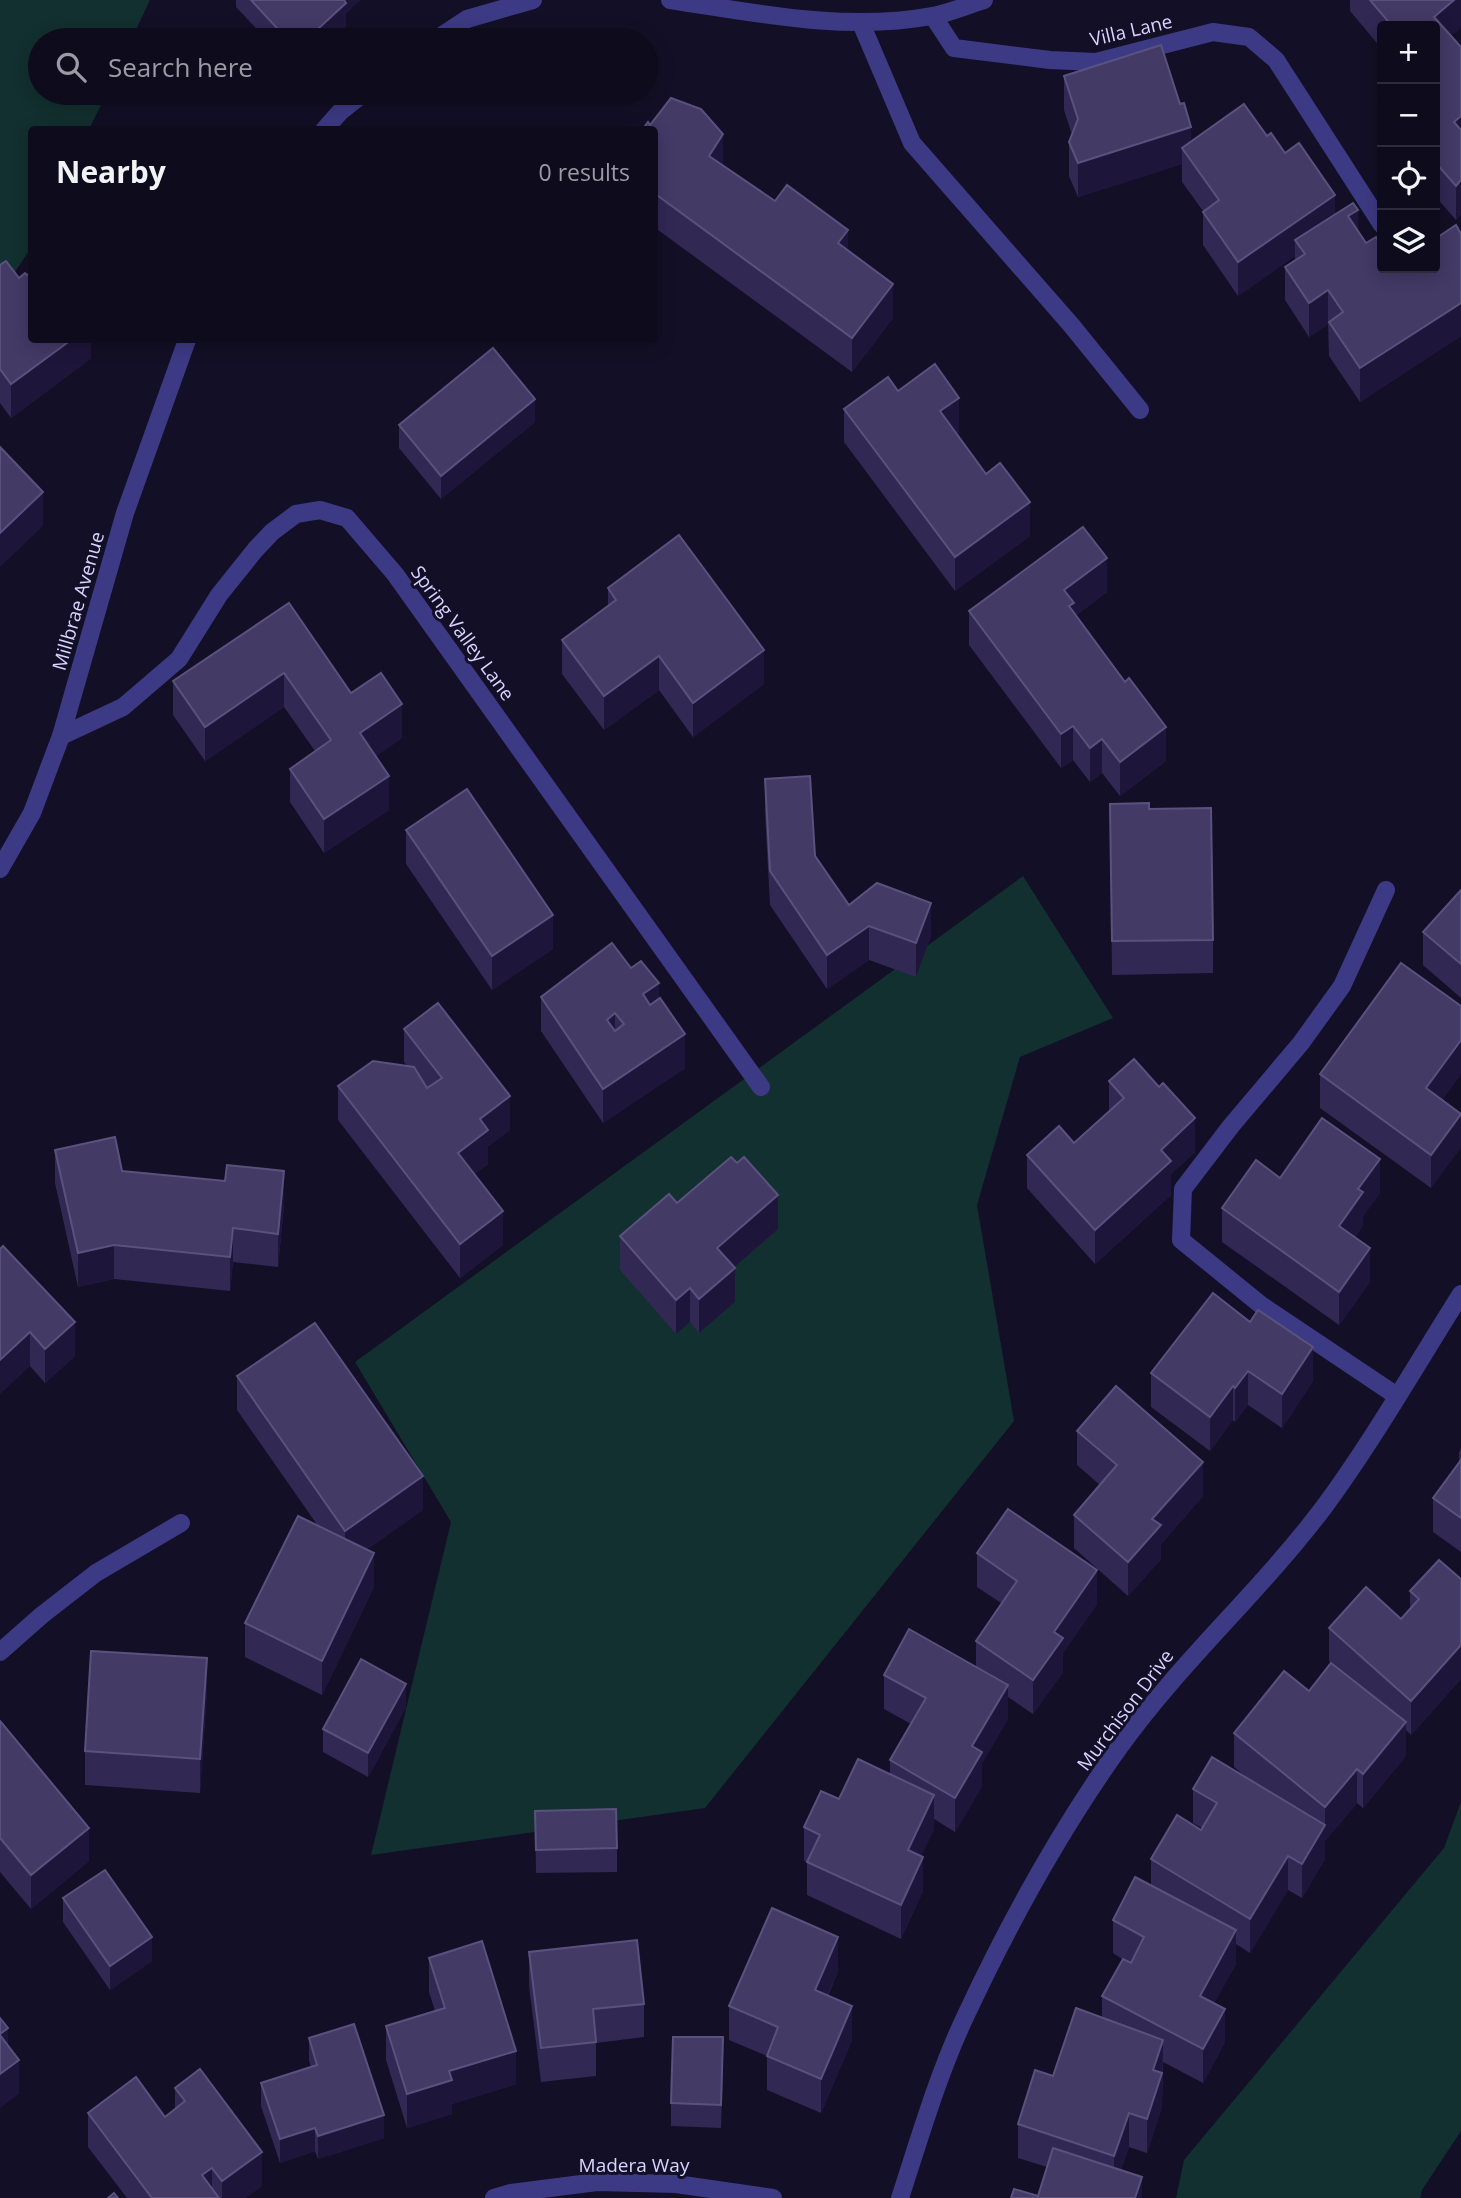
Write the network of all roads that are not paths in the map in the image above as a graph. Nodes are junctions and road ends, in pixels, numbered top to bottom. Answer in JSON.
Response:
{"nodes":[{"id":1,"x":533,"y":0,"type":"edge"},
{"id":2,"x":670,"y":0,"type":"edge"},
{"id":3,"x":984,"y":0,"type":"edge"},
{"id":4,"x":933,"y":16,"type":"junction"},
{"id":5,"x":861,"y":23,"type":"junction"},
{"id":6,"x":453,"y":28,"type":"edge"},
{"id":7,"x":349,"y":105,"type":"edge"},
{"id":8,"x":328,"y":126,"type":"edge"},
{"id":9,"x":1377,"y":217,"type":"edge"},
{"id":10,"x":186,"y":343,"type":"edge"},
{"id":11,"x":1140,"y":410,"type":"dead end"},
{"id":12,"x":61,"y":736,"type":"junction"},
{"id":13,"x":0,"y":869,"type":"edge"},
{"id":14,"x":1387,"y":890,"type":"dead end"},
{"id":15,"x":761,"y":1087,"type":"dead end"},
{"id":16,"x":1461,"y":1294,"type":"edge"},
{"id":17,"x":1397,"y":1396,"type":"junction"},
{"id":18,"x":181,"y":1523,"type":"dead end"},
{"id":19,"x":0,"y":1652,"type":"edge"},
{"id":20,"x":494,"y":2198,"type":"edge"},
{"id":21,"x":774,"y":2198,"type":"edge"},
{"id":22,"x":900,"y":2198,"type":"edge"}],
"edges":[{"from":1,"to":6,"type":"street"},
{"from":2,"to":5,"type":"street"},
{"from":3,"to":4,"type":"street"},
{"from":4,"to":5,"type":"street"},
{"from":4,"to":9,"type":"street","name":"Villa Lane"},
{"from":5,"to":11,"type":"street"},
{"from":7,"to":8,"type":"street"},
{"from":10,"to":12,"type":"street","name":"Millbrae Avenue"},
{"from":12,"to":13,"type":"street","name":"Millbrae Avenue"},
{"from":12,"to":15,"type":"street","name":"Spring Valley Lane"},
{"from":14,"to":17,"type":"street"},
{"from":16,"to":17,"type":"street","name":"Murchison Drive"},
{"from":17,"to":22,"type":"street","name":"Murchison Drive"},
{"from":18,"to":19,"type":"street"},
{"from":20,"to":21,"type":"street","name":"Madera Way"}]}
